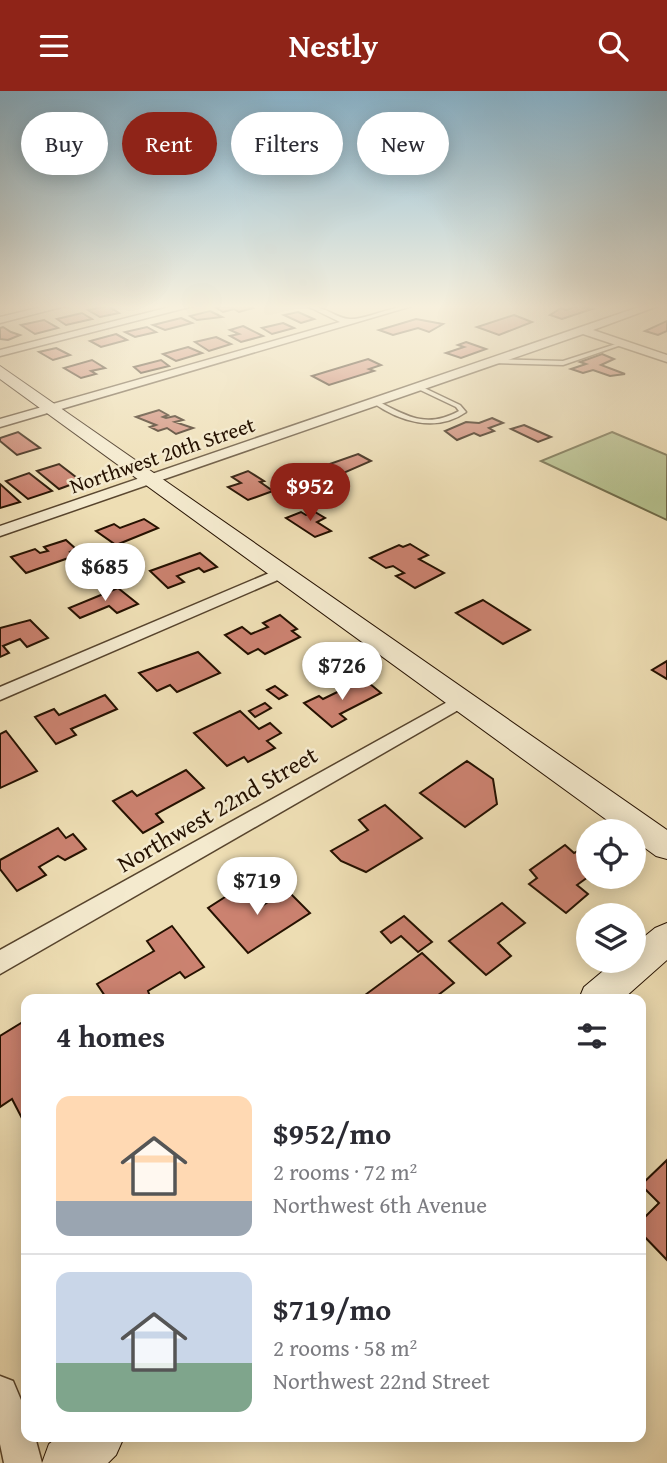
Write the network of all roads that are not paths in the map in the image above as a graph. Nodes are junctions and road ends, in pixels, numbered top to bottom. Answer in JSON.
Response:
{"nodes":[{"id":1,"x":185,"y":370,"type":"edge"},
{"id":2,"x":467,"y":370,"type":"edge"},
{"id":3,"x":0,"y":372,"type":"edge"},
{"id":4,"x":418,"y":387,"type":"junction"},
{"id":5,"x":375,"y":402,"type":"junction"},
{"id":6,"x":51,"y":408,"type":"junction"},
{"id":7,"x":0,"y":423,"type":"edge"},
{"id":8,"x":149,"y":480,"type":"junction"},
{"id":9,"x":0,"y":531,"type":"edge"},
{"id":10,"x":281,"y":573,"type":"junction"},
{"id":11,"x":0,"y":694,"type":"edge"},
{"id":12,"x":460,"y":701,"type":"junction"},
{"id":13,"x":667,"y":847,"type":"edge"},
{"id":14,"x":667,"y":938,"type":"edge"},
{"id":15,"x":0,"y":963,"type":"edge"},
{"id":16,"x":603,"y":994,"type":"edge"},
{"id":17,"x":0,"y":1394,"type":"edge"},
{"id":18,"x":92,"y":1442,"type":"edge"},
{"id":19,"x":23,"y":1463,"type":"edge"},
{"id":20,"x":68,"y":1463,"type":"edge"}],
"edges":[{"from":1,"to":6,"type":"street"},
{"from":2,"to":4,"type":"street","name":"Northwest 20th Street"},
{"from":3,"to":6,"type":"street"},
{"from":4,"to":5,"type":"street","name":"Northwest 20th Street"},
{"from":4,"to":5,"type":"lane"},
{"from":5,"to":8,"type":"street","name":"Northwest 20th Street"},
{"from":6,"to":7,"type":"street"},
{"from":6,"to":8,"type":"street"},
{"from":8,"to":9,"type":"street","name":"Northwest 20th Street"},
{"from":8,"to":10,"type":"street"},
{"from":10,"to":11,"type":"street"},
{"from":10,"to":12,"type":"street"},
{"from":12,"to":13,"type":"street"},
{"from":12,"to":15,"type":"street","name":"Northwest 22nd Street"},
{"from":14,"to":16,"type":"street"},
{"from":17,"to":19,"type":"street"},
{"from":18,"to":20,"type":"street"}]}
